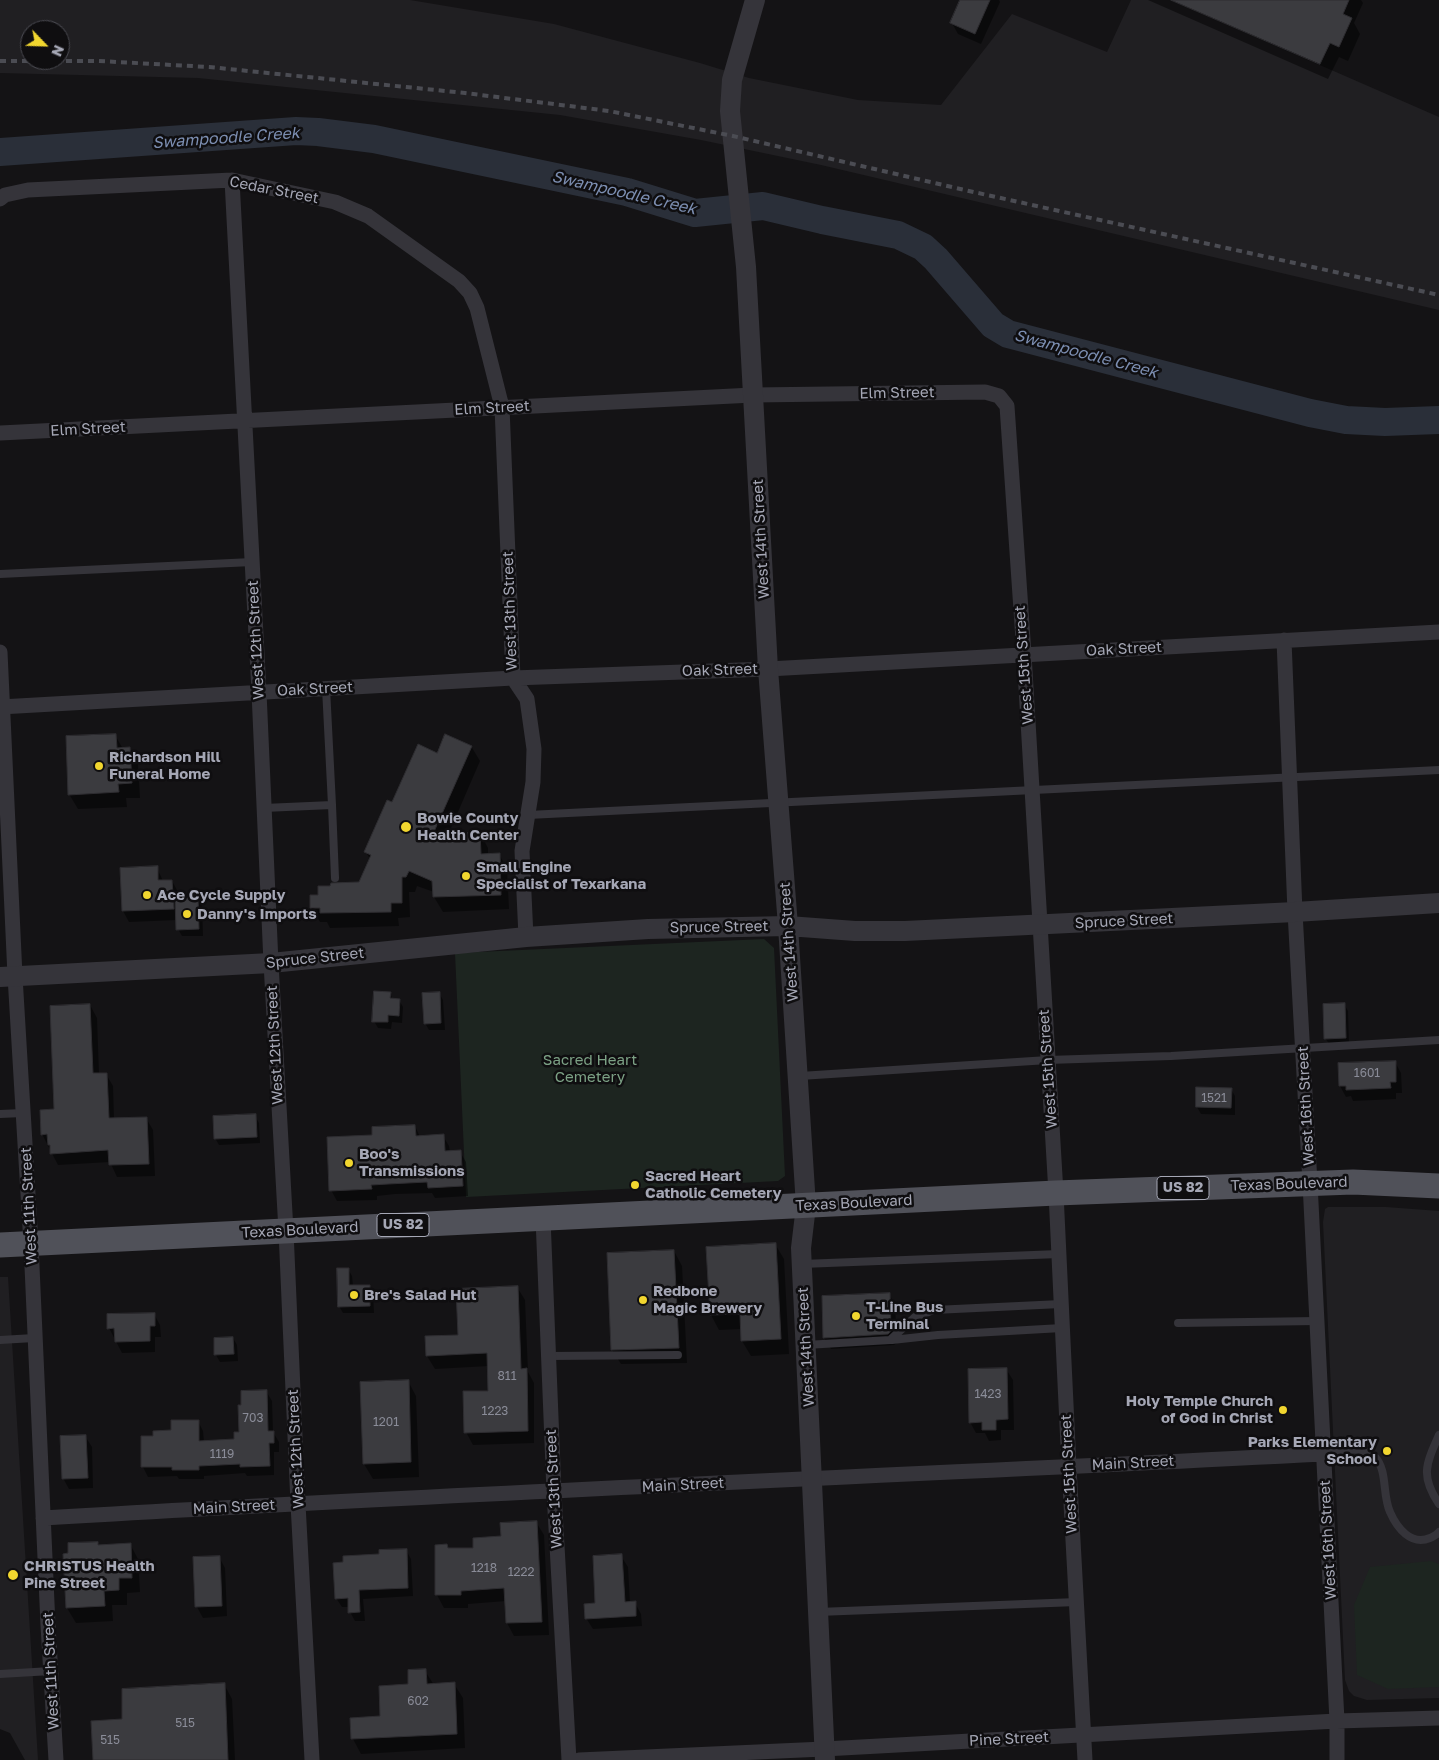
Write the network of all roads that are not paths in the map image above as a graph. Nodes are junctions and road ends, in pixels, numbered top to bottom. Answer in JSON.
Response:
{"nodes":[{"id":1,"x":755,"y":0,"type":"edge"},
{"id":2,"x":232,"y":180,"type":"junction"},
{"id":3,"x":0,"y":199,"type":"edge"},
{"id":4,"x":477,"y":313,"type":"joint"},
{"id":5,"x":985,"y":392,"type":"joint"},
{"id":6,"x":753,"y":395,"type":"junction"},
{"id":7,"x":502,"y":407,"type":"junction"},
{"id":8,"x":244,"y":420,"type":"junction"},
{"id":9,"x":0,"y":433,"type":"edge"},
{"id":10,"x":252,"y":562,"type":"junction"},
{"id":11,"x":0,"y":574,"type":"edge"},
{"id":12,"x":1439,"y":632,"type":"edge"},
{"id":13,"x":1284,"y":640,"type":"junction"},
{"id":14,"x":0,"y":652,"type":"edge"},
{"id":15,"x":1024,"y":654,"type":"junction"},
{"id":16,"x":768,"y":669,"type":"junction"},
{"id":17,"x":513,"y":678,"type":"junction"},
{"id":18,"x":326,"y":688,"type":"junction"},
{"id":19,"x":259,"y":692,"type":"junction"},
{"id":20,"x":2,"y":707,"type":"edge"},
{"id":21,"x":1439,"y":770,"type":"edge"},
{"id":22,"x":1290,"y":777,"type":"junction"},
{"id":23,"x":1031,"y":790,"type":"junction"},
{"id":24,"x":778,"y":802,"type":"junction"},
{"id":25,"x":332,"y":805,"type":"junction"},
{"id":26,"x":264,"y":808,"type":"junction"},
{"id":27,"x":528,"y":815,"type":"junction"},
{"id":28,"x":4,"y":839,"type":"edge"},
{"id":29,"x":335,"y":878,"type":"dead end"},
{"id":30,"x":1439,"y":903,"type":"edge"},
{"id":31,"x":1295,"y":912,"type":"junction"},
{"id":32,"x":1039,"y":925,"type":"junction"},
{"id":33,"x":788,"y":926,"type":"junction"},
{"id":34,"x":526,"y":937,"type":"junction"},
{"id":35,"x":270,"y":963,"type":"junction"},
{"id":36,"x":8,"y":977,"type":"edge"},
{"id":37,"x":1439,"y":1040,"type":"edge"},
{"id":38,"x":1303,"y":1048,"type":"junction"},
{"id":39,"x":1048,"y":1060,"type":"junction"},
{"id":40,"x":798,"y":1076,"type":"junction"},
{"id":41,"x":23,"y":1113,"type":"junction"},
{"id":42,"x":0,"y":1114,"type":"edge"},
{"id":43,"x":1310,"y":1183,"type":"junction"},
{"id":44,"x":1439,"y":1186,"type":"edge"},
{"id":45,"x":1056,"y":1192,"type":"junction"},
{"id":46,"x":806,"y":1206,"type":"junction"},
{"id":47,"x":543,"y":1218,"type":"junction"},
{"id":48,"x":286,"y":1231,"type":"junction"},
{"id":49,"x":31,"y":1244,"type":"junction"},
{"id":50,"x":0,"y":1245,"type":"edge"},
{"id":51,"x":1059,"y":1254,"type":"junction"},
{"id":52,"x":802,"y":1264,"type":"junction"},
{"id":53,"x":1061,"y":1304,"type":"junction"},
{"id":54,"x":1317,"y":1321,"type":"junction"},
{"id":55,"x":1178,"y":1323,"type":"dead end"},
{"id":56,"x":1062,"y":1328,"type":"junction"},
{"id":57,"x":34,"y":1338,"type":"junction"},
{"id":58,"x":0,"y":1340,"type":"edge"},
{"id":59,"x":890,"y":1340,"type":"junction"},
{"id":60,"x":806,"y":1345,"type":"junction"},
{"id":61,"x":678,"y":1355,"type":"dead end"},
{"id":62,"x":548,"y":1356,"type":"junction"},
{"id":63,"x":1439,"y":1435,"type":"edge"},
{"id":64,"x":1323,"y":1454,"type":"junction"},
{"id":65,"x":1069,"y":1467,"type":"junction"},
{"id":66,"x":812,"y":1477,"type":"junction"},
{"id":67,"x":554,"y":1492,"type":"junction"},
{"id":68,"x":298,"y":1504,"type":"junction"},
{"id":69,"x":1439,"y":1504,"type":"edge"},
{"id":70,"x":44,"y":1518,"type":"junction"},
{"id":71,"x":1439,"y":1532,"type":"edge"},
{"id":72,"x":1077,"y":1602,"type":"junction"},
{"id":73,"x":818,"y":1612,"type":"junction"},
{"id":74,"x":51,"y":1671,"type":"junction"},
{"id":75,"x":0,"y":1674,"type":"edge"},
{"id":76,"x":1439,"y":1718,"type":"edge"},
{"id":77,"x":1337,"y":1721,"type":"junction"},
{"id":78,"x":1084,"y":1735,"type":"junction"},
{"id":79,"x":824,"y":1755,"type":"edge"},
{"id":80,"x":56,"y":1760,"type":"edge"},
{"id":81,"x":312,"y":1760,"type":"edge"},
{"id":82,"x":570,"y":1760,"type":"edge"},
{"id":83,"x":579,"y":1760,"type":"edge"},
{"id":84,"x":1086,"y":1760,"type":"edge"},
{"id":85,"x":1337,"y":1760,"type":"edge"}],
"edges":[{"from":1,"to":6,"type":"street","name":"West 14th Street"},
{"from":2,"to":3,"type":"street","name":"Cedar Street"},
{"from":2,"to":4,"type":"street","name":"Cedar Street"},
{"from":2,"to":8,"type":"street","name":"West 12th Street"},
{"from":4,"to":7,"type":"street","name":"West 13th Street"},
{"from":5,"to":6,"type":"street","name":"Elm Street"},
{"from":5,"to":15,"type":"street","name":"West 15th Street"},
{"from":6,"to":7,"type":"street","name":"Elm Street"},
{"from":6,"to":16,"type":"street","name":"West 14th Street"},
{"from":7,"to":8,"type":"street","name":"Elm Street"},
{"from":7,"to":17,"type":"street","name":"West 13th Street"},
{"from":8,"to":9,"type":"street","name":"Elm Street"},
{"from":8,"to":10,"type":"street","name":"West 12th Street"},
{"from":10,"to":11,"type":"lane"},
{"from":10,"to":19,"type":"street","name":"West 12th Street"},
{"from":12,"to":13,"type":"street","name":"Oak Street"},
{"from":13,"to":15,"type":"street","name":"Oak Street"},
{"from":13,"to":22,"type":"street","name":"West 16th Street"},
{"from":14,"to":20,"type":"street","name":"West 11th Street"},
{"from":15,"to":16,"type":"street","name":"Oak Street"},
{"from":15,"to":23,"type":"street","name":"West 15th Street"},
{"from":16,"to":17,"type":"street","name":"Oak Street"},
{"from":16,"to":24,"type":"street","name":"West 14th Street"},
{"from":17,"to":18,"type":"street","name":"Oak Street"},
{"from":17,"to":27,"type":"street","name":"West 13th Street"},
{"from":18,"to":19,"type":"street","name":"Oak Street"},
{"from":18,"to":25,"type":"lane"},
{"from":19,"to":20,"type":"street","name":"Oak Street"},
{"from":19,"to":26,"type":"street","name":"West 12th Street"},
{"from":20,"to":28,"type":"street","name":"West 11th Street"},
{"from":21,"to":22,"type":"lane"},
{"from":22,"to":23,"type":"lane"},
{"from":22,"to":31,"type":"street","name":"West 16th Street"},
{"from":23,"to":24,"type":"lane"},
{"from":23,"to":32,"type":"street","name":"West 15th Street"},
{"from":24,"to":27,"type":"lane"},
{"from":24,"to":33,"type":"street","name":"West 14th Street"},
{"from":25,"to":26,"type":"lane"},
{"from":25,"to":29,"type":"lane"},
{"from":26,"to":35,"type":"street","name":"West 12th Street"},
{"from":27,"to":34,"type":"street","name":"West 13th Street"},
{"from":28,"to":36,"type":"street","name":"West 11th Street"},
{"from":30,"to":31,"type":"street","name":"Spruce Street"},
{"from":31,"to":32,"type":"street","name":"Spruce Street"},
{"from":31,"to":38,"type":"street","name":"West 16th Street"},
{"from":32,"to":33,"type":"street","name":"Spruce Street"},
{"from":32,"to":39,"type":"street","name":"West 15th Street"},
{"from":33,"to":34,"type":"street","name":"Spruce Street"},
{"from":33,"to":40,"type":"street","name":"West 14th Street"},
{"from":34,"to":35,"type":"street","name":"Spruce Street"},
{"from":35,"to":36,"type":"street","name":"Spruce Street"},
{"from":35,"to":48,"type":"street","name":"West 12th Street"},
{"from":36,"to":41,"type":"street","name":"West 11th Street"},
{"from":37,"to":38,"type":"lane"},
{"from":38,"to":39,"type":"lane"},
{"from":38,"to":43,"type":"street","name":"West 16th Street"},
{"from":39,"to":40,"type":"lane"},
{"from":39,"to":45,"type":"street","name":"West 15th Street"},
{"from":40,"to":46,"type":"street","name":"West 14th Street"},
{"from":41,"to":42,"type":"lane"},
{"from":41,"to":49,"type":"street","name":"West 11th Street"},
{"from":43,"to":44,"type":"main road","name":"Texas Boulevard","number":"US 82"},
{"from":43,"to":45,"type":"main road","name":"Texas Boulevard","number":"US 82"},
{"from":43,"to":54,"type":"street","name":"West 16th Street"},
{"from":45,"to":46,"type":"main road","name":"Texas Boulevard","number":"US 82"},
{"from":45,"to":51,"type":"street","name":"West 15th Street"},
{"from":46,"to":47,"type":"main road","name":"Texas Boulevard","number":"US 82"},
{"from":46,"to":52,"type":"street","name":"West 14th Street"},
{"from":47,"to":48,"type":"main road","name":"Texas Boulevard","number":"US 82"},
{"from":47,"to":62,"type":"street","name":"West 13th Street"},
{"from":48,"to":49,"type":"main road","name":"Texas Boulevard","number":"US 82"},
{"from":48,"to":68,"type":"street","name":"West 12th Street"},
{"from":49,"to":50,"type":"main road","name":"Texas Boulevard","number":"US 82"},
{"from":49,"to":57,"type":"street","name":"West 11th Street"},
{"from":51,"to":52,"type":"lane"},
{"from":51,"to":53,"type":"street","name":"West 15th Street"},
{"from":52,"to":60,"type":"street","name":"West 14th Street"},
{"from":53,"to":56,"type":"street","name":"West 15th Street"},
{"from":53,"to":59,"type":"lane"},
{"from":54,"to":55,"type":"lane"},
{"from":54,"to":64,"type":"street","name":"West 16th Street"},
{"from":56,"to":59,"type":"lane"},
{"from":56,"to":65,"type":"street","name":"West 15th Street"},
{"from":57,"to":58,"type":"lane"},
{"from":57,"to":70,"type":"street","name":"West 11th Street"},
{"from":59,"to":60,"type":"lane"},
{"from":60,"to":66,"type":"street","name":"West 14th Street"},
{"from":61,"to":62,"type":"lane"},
{"from":62,"to":67,"type":"street","name":"West 13th Street"},
{"from":63,"to":69,"type":"lane"},
{"from":64,"to":65,"type":"street","name":"Main Street"},
{"from":64,"to":71,"type":"lane"},
{"from":64,"to":77,"type":"street","name":"West 16th Street"},
{"from":65,"to":66,"type":"street","name":"Main Street"},
{"from":65,"to":72,"type":"street","name":"West 15th Street"},
{"from":66,"to":67,"type":"street","name":"Main Street"},
{"from":66,"to":73,"type":"street","name":"West 14th Street"},
{"from":67,"to":68,"type":"street","name":"Main Street"},
{"from":67,"to":82,"type":"street","name":"West 13th Street"},
{"from":68,"to":70,"type":"street","name":"Main Street"},
{"from":68,"to":81,"type":"street","name":"West 12th Street"},
{"from":70,"to":74,"type":"street","name":"West 11th Street"},
{"from":72,"to":73,"type":"lane"},
{"from":72,"to":78,"type":"street","name":"West 15th Street"},
{"from":73,"to":79,"type":"street","name":"West 14th Street"},
{"from":74,"to":75,"type":"lane"},
{"from":74,"to":80,"type":"street","name":"West 11th Street"},
{"from":76,"to":77,"type":"street","name":"Pine Street"},
{"from":77,"to":78,"type":"street","name":"Pine Street"},
{"from":77,"to":85,"type":"street","name":"West 16th Street"},
{"from":78,"to":79,"type":"street","name":"Pine Street"},
{"from":78,"to":84,"type":"street","name":"West 15th Street"},
{"from":79,"to":83,"type":"street","name":"Pine Street"}]}
